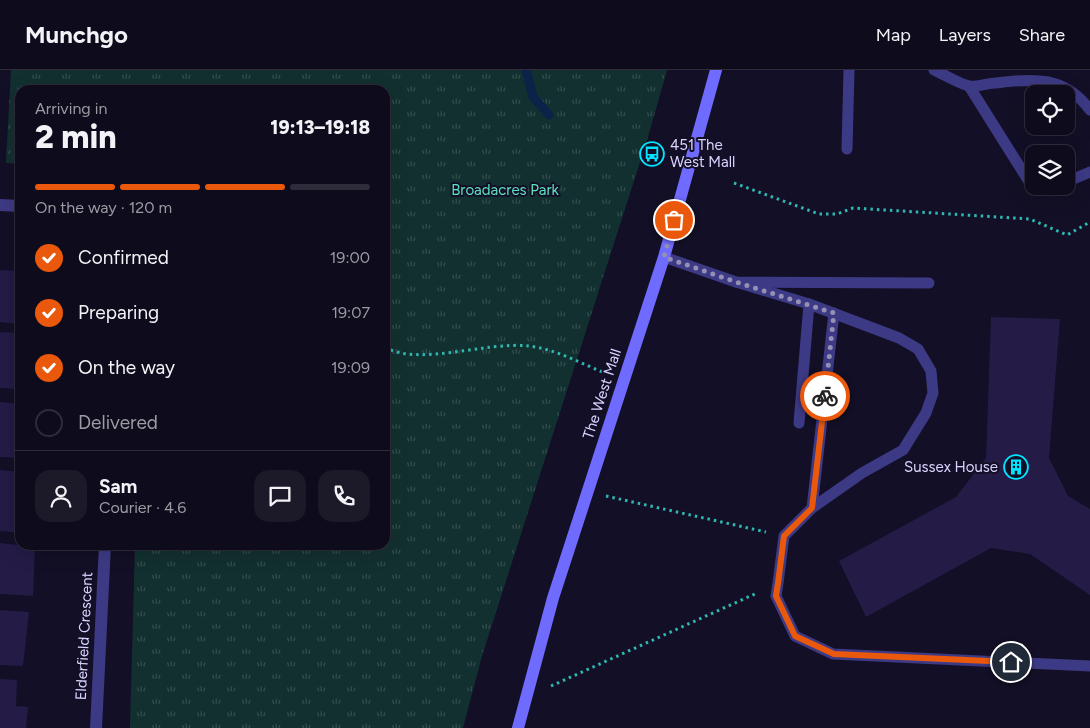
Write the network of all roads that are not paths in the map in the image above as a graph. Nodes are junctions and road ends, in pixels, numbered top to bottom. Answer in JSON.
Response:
{"nodes":[{"id":1,"x":716,"y":70,"type":"edge"},
{"id":2,"x":849,"y":70,"type":"edge"},
{"id":3,"x":934,"y":70,"type":"edge"},
{"id":4,"x":969,"y":86,"type":"junction"},
{"id":5,"x":1090,"y":110,"type":"edge"},
{"id":6,"x":847,"y":149,"type":"dead end"},
{"id":7,"x":1090,"y":172,"type":"edge"},
{"id":8,"x":1025,"y":175,"type":"edge"},
{"id":9,"x":1075,"y":178,"type":"edge"},
{"id":10,"x":0,"y":205,"type":"edge"},
{"id":11,"x":15,"y":206,"type":"edge"},
{"id":12,"x":664,"y":257,"type":"junction"},
{"id":13,"x":736,"y":282,"type":"junction"},
{"id":14,"x":929,"y":283,"type":"dead end"},
{"id":15,"x":809,"y":304,"type":"junction"},
{"id":16,"x":834,"y":313,"type":"junction"},
{"id":17,"x":799,"y":423,"type":"dead end"},
{"id":18,"x":812,"y":508,"type":"junction"},
{"id":19,"x":105,"y":550,"type":"edge"},
{"id":20,"x":1090,"y":666,"type":"edge"},
{"id":21,"x":96,"y":728,"type":"edge"},
{"id":22,"x":518,"y":728,"type":"edge"}],
"edges":[{"from":1,"to":12,"type":"main road","name":"The West Mall"},
{"from":2,"to":6,"type":"lane"},
{"from":3,"to":4,"type":"lane"},
{"from":4,"to":5,"type":"lane"},
{"from":4,"to":8,"type":"lane"},
{"from":7,"to":9,"type":"lane"},
{"from":10,"to":11,"type":"street"},
{"from":12,"to":13,"type":"lane"},
{"from":12,"to":22,"type":"main road","name":"The West Mall"},
{"from":13,"to":14,"type":"lane"},
{"from":13,"to":15,"type":"lane"},
{"from":15,"to":16,"type":"lane"},
{"from":15,"to":17,"type":"lane"},
{"from":16,"to":18,"type":"lane"},
{"from":16,"to":18,"type":"lane"},
{"from":18,"to":20,"type":"lane"},
{"from":19,"to":21,"type":"street","name":"Elderfield Crescent"}]}
